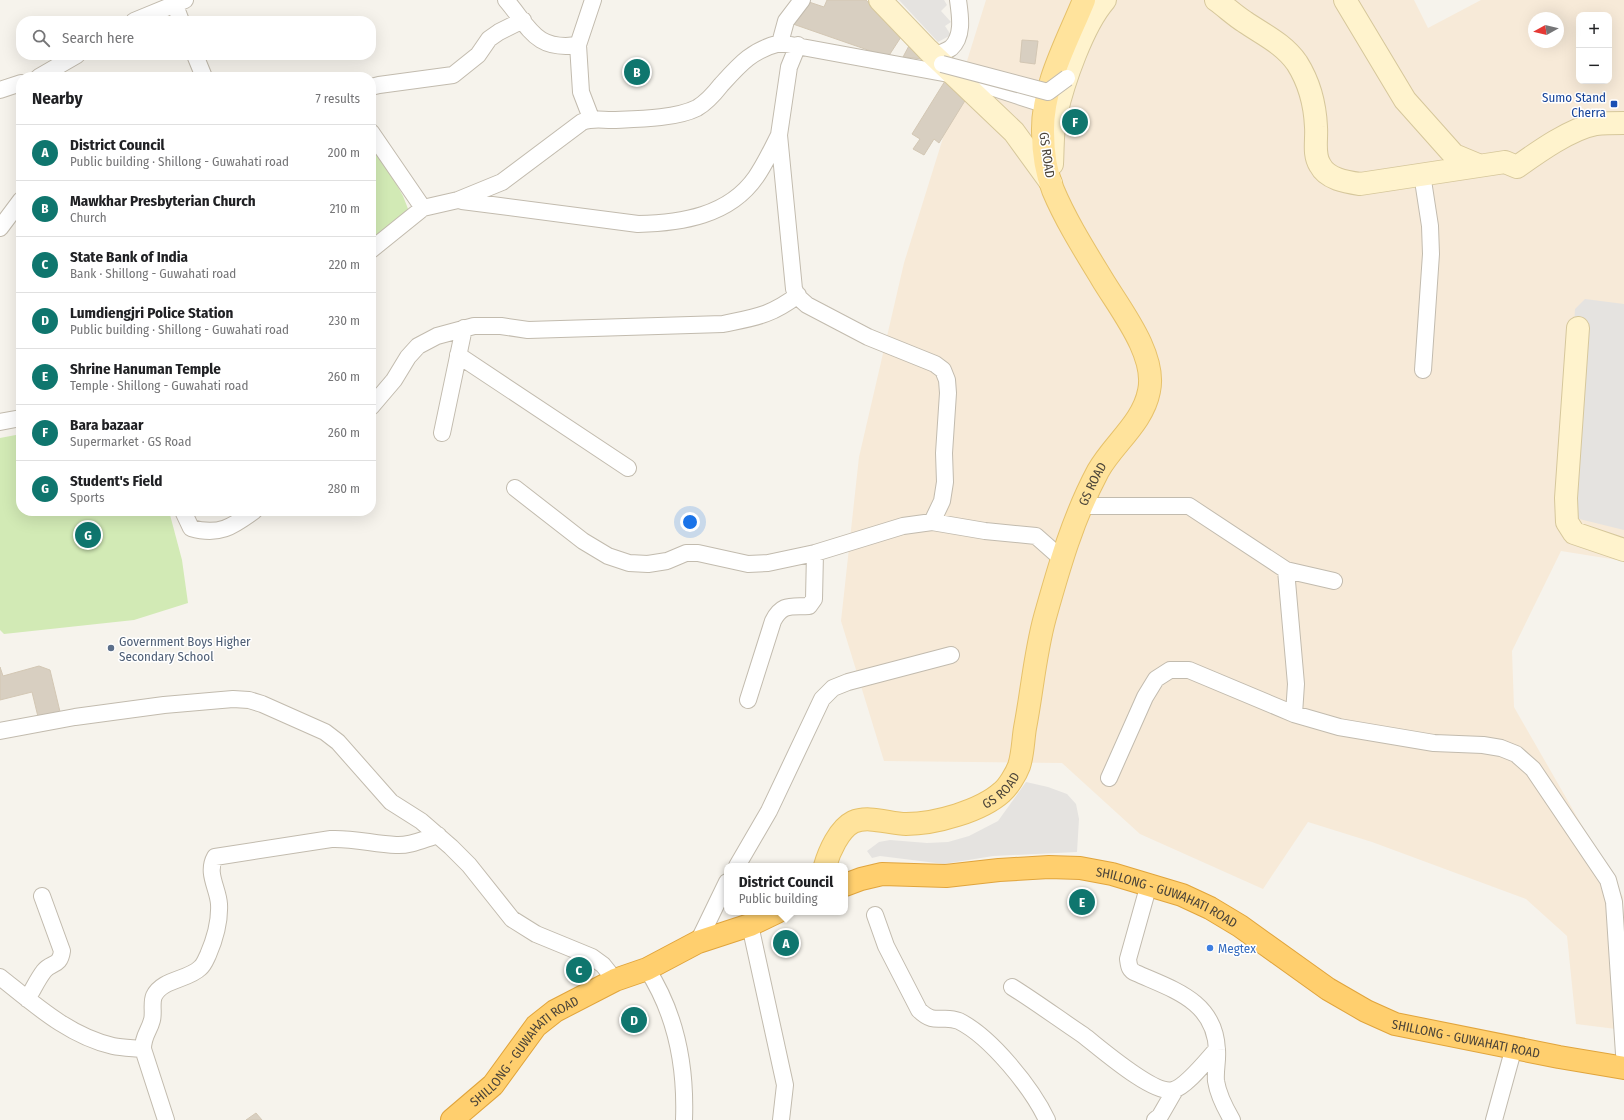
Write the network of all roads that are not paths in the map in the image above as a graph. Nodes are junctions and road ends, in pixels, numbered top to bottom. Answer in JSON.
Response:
{"nodes":[{"id":1,"x":506,"y":0,"type":"edge"},
{"id":2,"x":593,"y":0,"type":"edge"},
{"id":3,"x":802,"y":0,"type":"edge"},
{"id":4,"x":880,"y":0,"type":"edge"},
{"id":5,"x":958,"y":0,"type":"edge"},
{"id":6,"x":1084,"y":0,"type":"edge"},
{"id":7,"x":1105,"y":0,"type":"edge"},
{"id":8,"x":1216,"y":0,"type":"edge"},
{"id":9,"x":1344,"y":0,"type":"edge"},
{"id":10,"x":178,"y":1,"type":"edge"},
{"id":11,"x":145,"y":16,"type":"edge"},
{"id":12,"x":180,"y":16,"type":"edge"},
{"id":13,"x":523,"y":20,"type":"junction"},
{"id":14,"x":780,"y":43,"type":"junction"},
{"id":15,"x":578,"y":45,"type":"junction"},
{"id":16,"x":798,"y":45,"type":"junction"},
{"id":17,"x":69,"y":60,"type":"edge"},
{"id":18,"x":196,"y":60,"type":"edge"},
{"id":19,"x":943,"y":65,"type":"junction"},
{"id":20,"x":49,"y":72,"type":"edge"},
{"id":21,"x":202,"y":72,"type":"edge"},
{"id":22,"x":1067,"y":78,"type":"junction"},
{"id":23,"x":16,"y":85,"type":"edge"},
{"id":24,"x":376,"y":86,"type":"edge"},
{"id":25,"x":0,"y":90,"type":"edge"},
{"id":26,"x":1047,"y":99,"type":"junction"},
{"id":27,"x":591,"y":118,"type":"junction"},
{"id":28,"x":1624,"y":123,"type":"edge"},
{"id":29,"x":779,"y":135,"type":"junction"},
{"id":30,"x":376,"y":139,"type":"edge"},
{"id":31,"x":1478,"y":165,"type":"junction"},
{"id":32,"x":1422,"y":174,"type":"junction"},
{"id":33,"x":1051,"y":183,"type":"junction"},
{"id":34,"x":458,"y":200,"type":"junction"},
{"id":35,"x":16,"y":207,"type":"edge"},
{"id":36,"x":423,"y":208,"type":"junction"},
{"id":37,"x":0,"y":228,"type":"edge"},
{"id":38,"x":376,"y":246,"type":"edge"},
{"id":39,"x":798,"y":295,"type":"junction"},
{"id":40,"x":464,"y":328,"type":"junction"},
{"id":41,"x":1578,"y":328,"type":"dead end"},
{"id":42,"x":458,"y":355,"type":"junction"},
{"id":43,"x":1423,"y":370,"type":"dead end"},
{"id":44,"x":376,"y":400,"type":"edge"},
{"id":45,"x":16,"y":419,"type":"edge"},
{"id":46,"x":0,"y":422,"type":"edge"},
{"id":47,"x":442,"y":433,"type":"dead end"},
{"id":48,"x":628,"y":468,"type":"dead end"},
{"id":49,"x":515,"y":488,"type":"dead end"},
{"id":50,"x":1082,"y":506,"type":"junction"},
{"id":51,"x":185,"y":516,"type":"edge"},
{"id":52,"x":247,"y":516,"type":"edge"},
{"id":53,"x":932,"y":522,"type":"junction"},
{"id":54,"x":1624,"y":550,"type":"edge"},
{"id":55,"x":815,"y":553,"type":"junction"},
{"id":56,"x":1062,"y":559,"type":"junction"},
{"id":57,"x":1286,"y":570,"type":"junction"},
{"id":58,"x":1334,"y":581,"type":"dead end"},
{"id":59,"x":951,"y":655,"type":"dead end"},
{"id":60,"x":748,"y":700,"type":"dead end"},
{"id":61,"x":1294,"y":714,"type":"junction"},
{"id":62,"x":0,"y":731,"type":"edge"},
{"id":63,"x":1109,"y":778,"type":"dead end"},
{"id":64,"x":438,"y":834,"type":"junction"},
{"id":65,"x":739,"y":863,"type":"edge"},
{"id":66,"x":826,"y":863,"type":"edge"},
{"id":67,"x":848,"y":884,"type":"edge"},
{"id":68,"x":1149,"y":884,"type":"junction"},
{"id":69,"x":724,"y":888,"type":"edge"},
{"id":70,"x":42,"y":896,"type":"dead end"},
{"id":71,"x":771,"y":915,"type":"edge"},
{"id":72,"x":875,"y":915,"type":"dead end"},
{"id":73,"x":750,"y":925,"type":"junction"},
{"id":74,"x":698,"y":942,"type":"junction"},
{"id":75,"x":646,"y":969,"type":"junction"},
{"id":76,"x":0,"y":977,"type":"edge"},
{"id":77,"x":615,"y":980,"type":"junction"},
{"id":78,"x":1012,"y":987,"type":"dead end"},
{"id":79,"x":28,"y":999,"type":"junction"},
{"id":80,"x":1514,"y":1047,"type":"junction"},
{"id":81,"x":143,"y":1049,"type":"junction"},
{"id":82,"x":1217,"y":1049,"type":"junction"},
{"id":83,"x":1624,"y":1054,"type":"edge"},
{"id":84,"x":1624,"y":1068,"type":"edge"},
{"id":85,"x":1174,"y":1090,"type":"junction"},
{"id":86,"x":784,"y":1098,"type":"junction"},
{"id":87,"x":166,"y":1120,"type":"edge"},
{"id":88,"x":452,"y":1120,"type":"edge"},
{"id":89,"x":684,"y":1120,"type":"edge"},
{"id":90,"x":781,"y":1120,"type":"edge"},
{"id":91,"x":790,"y":1120,"type":"edge"},
{"id":92,"x":1047,"y":1120,"type":"edge"},
{"id":93,"x":1155,"y":1120,"type":"edge"},
{"id":94,"x":1232,"y":1120,"type":"edge"},
{"id":95,"x":1494,"y":1120,"type":"edge"}],
"edges":[{"from":1,"to":13,"type":"street"},
{"from":2,"to":15,"type":"street"},
{"from":3,"to":14,"type":"street"},
{"from":4,"to":19,"type":"street"},
{"from":5,"to":19,"type":"street"},
{"from":6,"to":26,"type":"main road","name":"GS ROAD"},
{"from":7,"to":22,"type":"street"},
{"from":8,"to":32,"type":"street"},
{"from":9,"to":31,"type":"street"},
{"from":10,"to":11,"type":"street"},
{"from":10,"to":12,"type":"street"},
{"from":13,"to":15,"type":"street"},
{"from":13,"to":24,"type":"street"},
{"from":14,"to":16,"type":"street"},
{"from":14,"to":27,"type":"street"},
{"from":15,"to":27,"type":"street"},
{"from":16,"to":19,"type":"street"},
{"from":16,"to":29,"type":"street"},
{"from":17,"to":20,"type":"street"},
{"from":18,"to":21,"type":"street"},
{"from":19,"to":26,"type":"street","bridge":true},
{"from":19,"to":33,"type":"street"},
{"from":22,"to":26,"type":"street","bridge":true},
{"from":22,"to":33,"type":"street"},
{"from":23,"to":25,"type":"street"},
{"from":26,"to":33,"type":"main road","name":"GS ROAD"},
{"from":27,"to":34,"type":"street"},
{"from":28,"to":31,"type":"street"},
{"from":29,"to":34,"type":"street"},
{"from":29,"to":39,"type":"street"},
{"from":30,"to":36,"type":"street"},
{"from":31,"to":32,"type":"street"},
{"from":32,"to":43,"type":"street"},
{"from":33,"to":50,"type":"main road","name":"GS ROAD"},
{"from":34,"to":36,"type":"street"},
{"from":35,"to":37,"type":"street"},
{"from":36,"to":38,"type":"street"},
{"from":39,"to":40,"type":"street"},
{"from":39,"to":53,"type":"street"},
{"from":40,"to":42,"type":"street"},
{"from":40,"to":44,"type":"street"},
{"from":41,"to":54,"type":"street"},
{"from":42,"to":47,"type":"street"},
{"from":42,"to":48,"type":"street"},
{"from":45,"to":46,"type":"street"},
{"from":49,"to":55,"type":"street"},
{"from":50,"to":56,"type":"main road","name":"GS ROAD"},
{"from":50,"to":57,"type":"street"},
{"from":51,"to":52,"type":"street"},
{"from":53,"to":55,"type":"street"},
{"from":53,"to":56,"type":"street"},
{"from":55,"to":60,"type":"street"},
{"from":56,"to":66,"type":"main road","name":"GS ROAD"},
{"from":57,"to":58,"type":"street"},
{"from":57,"to":61,"type":"street"},
{"from":59,"to":65,"type":"street"},
{"from":61,"to":63,"type":"street"},
{"from":61,"to":83,"type":"street"},
{"from":62,"to":64,"type":"street"},
{"from":64,"to":77,"type":"street"},
{"from":64,"to":81,"type":"street"},
{"from":67,"to":68,"type":"highway","name":"SHILLONG - GUWAHATI ROAD"},
{"from":68,"to":80,"type":"highway","name":"SHILLONG - GUWAHATI ROAD"},
{"from":68,"to":82,"type":"street"},
{"from":69,"to":74,"type":"street"},
{"from":70,"to":79,"type":"street"},
{"from":71,"to":73,"type":"highway","name":"SHILLONG - GUWAHATI ROAD"},
{"from":72,"to":92,"type":"street"},
{"from":73,"to":74,"type":"highway","name":"SHILLONG - GUWAHATI ROAD"},
{"from":73,"to":86,"type":"street"},
{"from":74,"to":75,"type":"highway","name":"SHILLONG - GUWAHATI ROAD"},
{"from":75,"to":77,"type":"highway","name":"SHILLONG - GUWAHATI ROAD"},
{"from":75,"to":89,"type":"street"},
{"from":76,"to":79,"type":"street"},
{"from":77,"to":88,"type":"highway","name":"SHILLONG - GUWAHATI ROAD"},
{"from":78,"to":85,"type":"street"},
{"from":79,"to":81,"type":"street"},
{"from":80,"to":84,"type":"highway","name":"SHILLONG - GUWAHATI ROAD"},
{"from":80,"to":95,"type":"street"},
{"from":81,"to":87,"type":"street"},
{"from":82,"to":85,"type":"street"},
{"from":82,"to":94,"type":"street"},
{"from":85,"to":93,"type":"street"},
{"from":86,"to":90,"type":"street"},
{"from":86,"to":91,"type":"street"}]}
